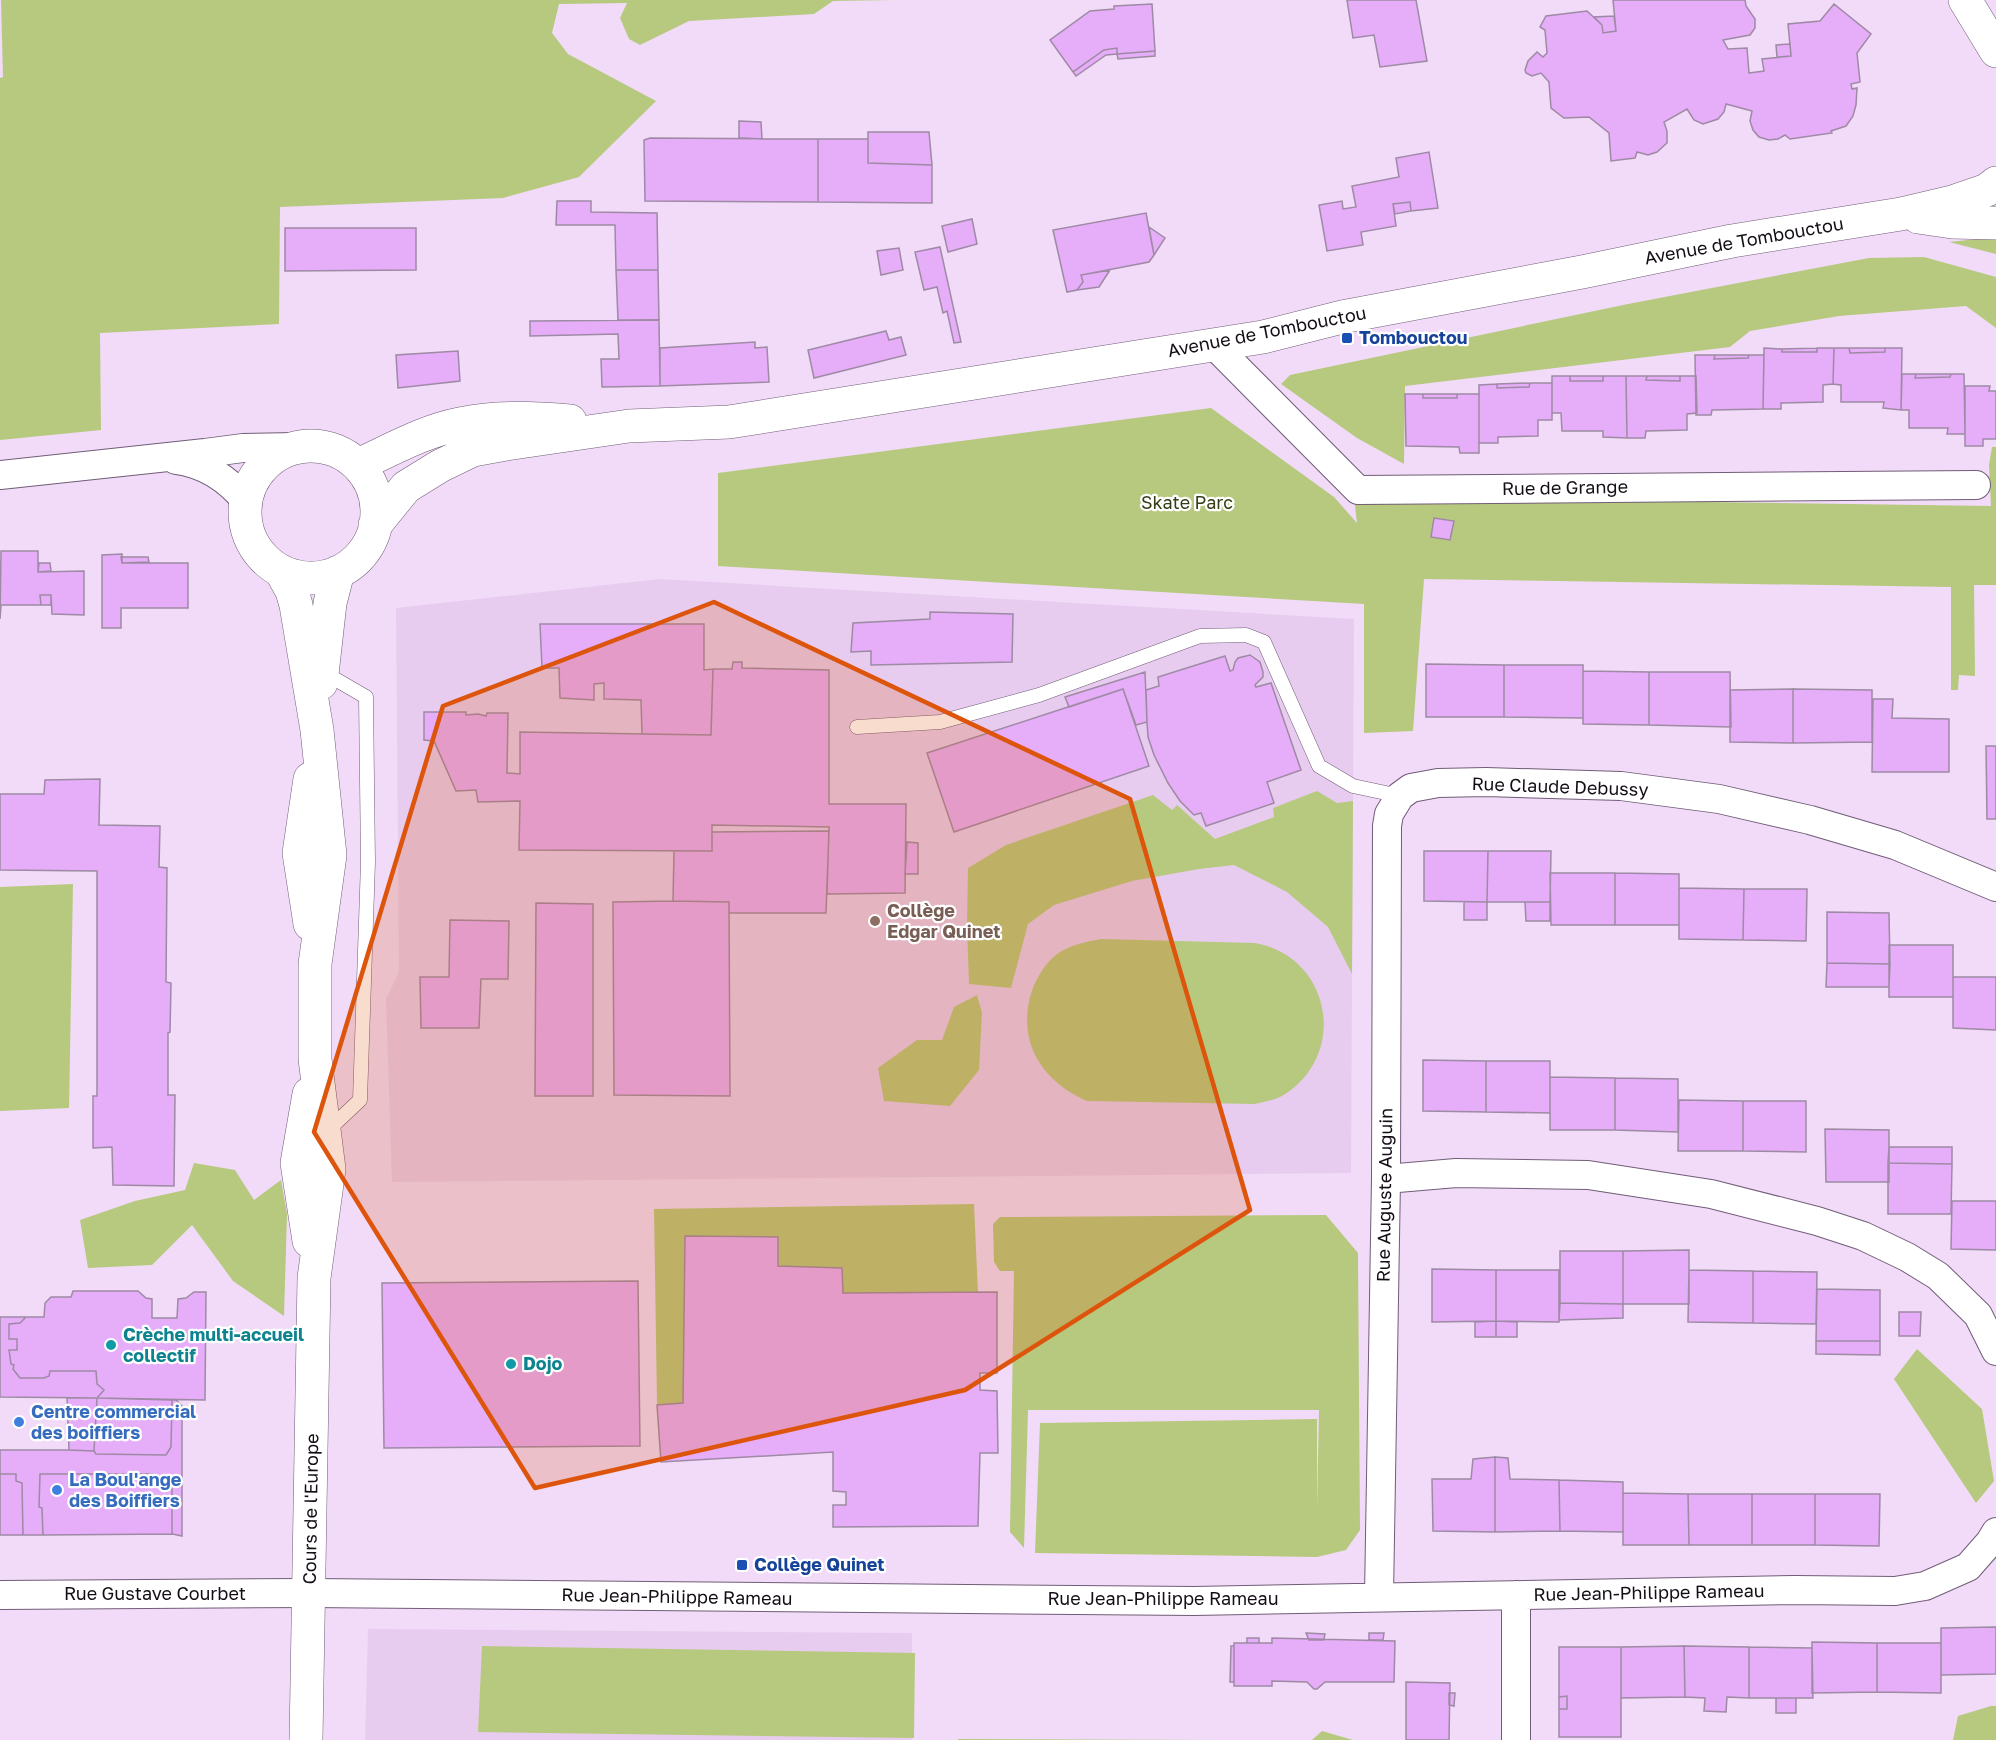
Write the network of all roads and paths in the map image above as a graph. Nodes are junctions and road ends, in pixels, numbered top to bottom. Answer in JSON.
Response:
{"nodes":[{"id":1,"x":1965,"y":0,"type":"edge"},
{"id":2,"x":1996,"y":29,"type":"edge"},
{"id":3,"x":1996,"y":51,"type":"edge"},
{"id":4,"x":1996,"y":183,"type":"edge"},
{"id":5,"x":1901,"y":214,"type":"junction"},
{"id":6,"x":1996,"y":224,"type":"edge"},
{"id":7,"x":1214,"y":345,"type":"junction"},
{"id":8,"x":629,"y":426,"type":"junction"},
{"id":9,"x":297,"y":447,"type":"junction"},
{"id":10,"x":162,"y":458,"type":"junction"},
{"id":11,"x":358,"y":465,"type":"junction"},
{"id":12,"x":0,"y":475,"type":"edge"},
{"id":13,"x":1976,"y":485,"type":"dead end"},
{"id":14,"x":245,"y":500,"type":"junction"},
{"id":15,"x":375,"y":525,"type":"junction"},
{"id":16,"x":281,"y":571,"type":"junction"},
{"id":17,"x":338,"y":572,"type":"junction"},
{"id":18,"x":322,"y":672,"type":"junction"},
{"id":19,"x":857,"y":727,"type":"dead end"},
{"id":20,"x":317,"y":730,"type":"junction"},
{"id":21,"x":1400,"y":796,"type":"junction"},
{"id":22,"x":1996,"y":886,"type":"edge"},
{"id":23,"x":315,"y":1059,"type":"junction"},
{"id":24,"x":324,"y":1133,"type":"junction"},
{"id":25,"x":1386,"y":1179,"type":"junction"},
{"id":26,"x":314,"y":1278,"type":"junction"},
{"id":27,"x":1996,"y":1351,"type":"edge"},
{"id":28,"x":1996,"y":1532,"type":"edge"},
{"id":29,"x":309,"y":1593,"type":"junction"},
{"id":30,"x":0,"y":1595,"type":"edge"},
{"id":31,"x":1516,"y":1595,"type":"junction"},
{"id":32,"x":1378,"y":1596,"type":"junction"},
{"id":33,"x":306,"y":1740,"type":"edge"},
{"id":34,"x":1516,"y":1740,"type":"edge"}],
"edges":[{"from":1,"to":2,"type":"street"},
{"from":1,"to":3,"type":"street"},
{"from":4,"to":5,"type":"street","name":"Avenue de Tombouctou"},
{"from":5,"to":6,"type":"street","name":"Avenue de Tombouctou"},
{"from":5,"to":7,"type":"street","name":"Avenue de Tombouctou"},
{"from":7,"to":8,"type":"street","name":"Avenue de Tombouctou"},
{"from":7,"to":13,"type":"street","name":"Rue de Grange"},
{"from":8,"to":11,"type":"street","name":"Avenue de Tombouctou"},
{"from":8,"to":15,"type":"street","name":"Avenue de Tombouctou"},
{"from":9,"to":10,"type":"street"},
{"from":9,"to":11,"type":"street"},
{"from":9,"to":14,"type":"street"},
{"from":10,"to":12,"type":"street"},
{"from":10,"to":14,"type":"street"},
{"from":11,"to":15,"type":"street"},
{"from":14,"to":16,"type":"street"},
{"from":15,"to":17,"type":"street"},
{"from":16,"to":17,"type":"street"},
{"from":16,"to":20,"type":"street","name":"Cours de l'Europe"},
{"from":17,"to":18,"type":"street","name":"Cours de l'Europe"},
{"from":18,"to":20,"type":"street","name":"Cours de l'Europe"},
{"from":18,"to":24,"type":"lane"},
{"from":19,"to":21,"type":"lane"},
{"from":20,"to":23,"type":"street","name":"Cours de l'Europe"},
{"from":21,"to":22,"type":"street","name":"Rue Claude Debussy"},
{"from":21,"to":25,"type":"street","name":"Rue Auguste Auguin"},
{"from":23,"to":24,"type":"street","name":"Cours de l'Europe"},
{"from":23,"to":26,"type":"street","name":"Cours de l'Europe"},
{"from":24,"to":26,"type":"street","name":"Cours de l'Europe"},
{"from":25,"to":27,"type":"street"},
{"from":25,"to":32,"type":"street","name":"Rue Auguste Auguin"},
{"from":26,"to":29,"type":"street","name":"Cours de l'Europe"},
{"from":28,"to":31,"type":"street","name":"Rue Jean-Philippe Rameau"},
{"from":29,"to":30,"type":"street","name":"Rue Gustave Courbet"},
{"from":29,"to":32,"type":"street","name":"Rue Jean-Philippe Rameau"},
{"from":29,"to":33,"type":"street","name":"Cours de l'Europe"},
{"from":31,"to":32,"type":"street","name":"Rue Jean-Philippe Rameau"},
{"from":31,"to":34,"type":"street"}]}
